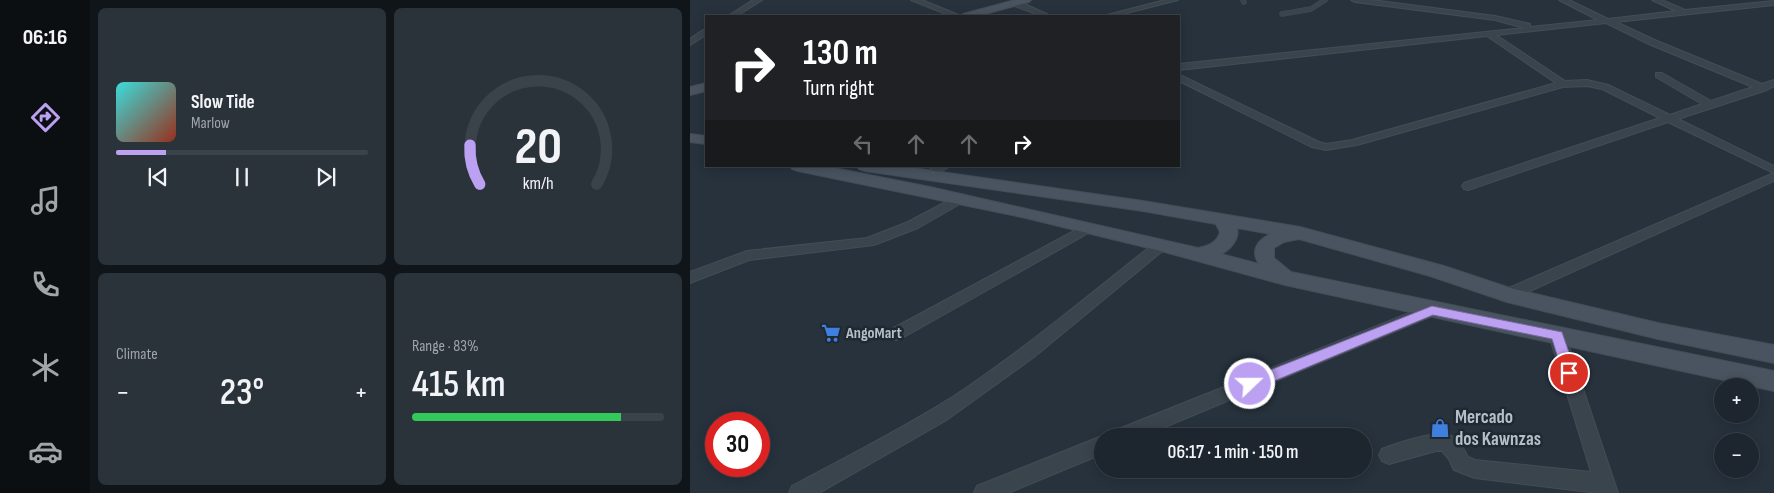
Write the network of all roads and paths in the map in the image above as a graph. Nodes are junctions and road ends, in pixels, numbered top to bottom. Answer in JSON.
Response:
{"nodes":[{"id":1,"x":758,"y":0,"type":"edge"},
{"id":2,"x":914,"y":0,"type":"edge"},
{"id":3,"x":1026,"y":0,"type":"edge"},
{"id":4,"x":1174,"y":0,"type":"edge"},
{"id":5,"x":1326,"y":0,"type":"edge"},
{"id":6,"x":1356,"y":0,"type":"edge"},
{"id":7,"x":1563,"y":0,"type":"edge"},
{"id":8,"x":1656,"y":0,"type":"edge"},
{"id":9,"x":1013,"y":2,"type":"edge"},
{"id":10,"x":1774,"y":3,"type":"edge"},
{"id":11,"x":1682,"y":11,"type":"junction"},
{"id":12,"x":1282,"y":14,"type":"dead end"},
{"id":13,"x":734,"y":15,"type":"edge"},
{"id":14,"x":954,"y":15,"type":"edge"},
{"id":15,"x":970,"y":15,"type":"edge"},
{"id":16,"x":1045,"y":15,"type":"edge"},
{"id":17,"x":1111,"y":15,"type":"edge"},
{"id":18,"x":1605,"y":21,"type":"junction"},
{"id":19,"x":1535,"y":29,"type":"junction"},
{"id":20,"x":690,"y":33,"type":"edge"},
{"id":21,"x":705,"y":33,"type":"edge"},
{"id":22,"x":705,"y":34,"type":"edge"},
{"id":23,"x":1489,"y":34,"type":"junction"},
{"id":24,"x":690,"y":43,"type":"edge"},
{"id":25,"x":1180,"y":67,"type":"edge"},
{"id":26,"x":1659,"y":75,"type":"dead end"},
{"id":27,"x":1180,"y":78,"type":"edge"},
{"id":28,"x":1774,"y":83,"type":"edge"},
{"id":29,"x":1563,"y":84,"type":"junction"},
{"id":30,"x":705,"y":86,"type":"edge"},
{"id":31,"x":1761,"y":87,"type":"junction"},
{"id":32,"x":690,"y":91,"type":"edge"},
{"id":33,"x":1774,"y":92,"type":"edge"},
{"id":34,"x":1709,"y":104,"type":"junction"},
{"id":35,"x":1666,"y":118,"type":"junction"},
{"id":36,"x":690,"y":138,"type":"edge"},
{"id":37,"x":705,"y":140,"type":"edge"},
{"id":38,"x":690,"y":150,"type":"edge"},
{"id":39,"x":705,"y":152,"type":"edge"},
{"id":40,"x":803,"y":167,"type":"edge"},
{"id":41,"x":871,"y":167,"type":"edge"},
{"id":42,"x":942,"y":167,"type":"edge"},
{"id":43,"x":1774,"y":170,"type":"edge"},
{"id":44,"x":925,"y":176,"type":"junction"},
{"id":45,"x":1774,"y":177,"type":"edge"},
{"id":46,"x":1468,"y":186,"type":"dead end"},
{"id":47,"x":961,"y":198,"type":"junction"},
{"id":48,"x":1220,"y":218,"type":"junction"},
{"id":49,"x":1087,"y":228,"type":"junction"},
{"id":50,"x":1300,"y":233,"type":"junction"},
{"id":51,"x":1161,"y":245,"type":"junction"},
{"id":52,"x":1197,"y":255,"type":"junction"},
{"id":53,"x":690,"y":278,"type":"edge"},
{"id":54,"x":1285,"y":278,"type":"junction"},
{"id":55,"x":1507,"y":295,"type":"junction"},
{"id":56,"x":1432,"y":310,"type":"junction"},
{"id":57,"x":896,"y":334,"type":"dead end"},
{"id":58,"x":1557,"y":335,"type":"junction"},
{"id":59,"x":1774,"y":354,"type":"edge"},
{"id":60,"x":1774,"y":382,"type":"edge"},
{"id":61,"x":1143,"y":428,"type":"edge"},
{"id":62,"x":1094,"y":448,"type":"edge"},
{"id":63,"x":1389,"y":455,"type":"dead end"},
{"id":64,"x":1606,"y":488,"type":"edge"},
{"id":65,"x":799,"y":493,"type":"edge"},
{"id":66,"x":984,"y":493,"type":"edge"}],
"edges":[{"from":1,"to":13,"type":"street"},
{"from":2,"to":14,"type":"street"},
{"from":3,"to":9,"type":"main road"},
{"from":4,"to":17,"type":"street"},
{"from":5,"to":12,"type":"lane"},
{"from":6,"to":19,"type":"street"},
{"from":7,"to":18,"type":"street"},
{"from":8,"to":11,"type":"street"},
{"from":9,"to":15,"type":"main road"},
{"from":9,"to":16,"type":"street"},
{"from":10,"to":11,"type":"street"},
{"from":11,"to":18,"type":"street"},
{"from":18,"to":19,"type":"street"},
{"from":18,"to":31,"type":"street"},
{"from":19,"to":23,"type":"street"},
{"from":20,"to":21,"type":"street"},
{"from":22,"to":24,"type":"street"},
{"from":23,"to":25,"type":"street"},
{"from":23,"to":29,"type":"street"},
{"from":26,"to":34,"type":"street"},
{"from":27,"to":29,"type":"street"},
{"from":28,"to":31,"type":"street"},
{"from":29,"to":35,"type":"street"},
{"from":30,"to":32,"type":"main road"},
{"from":31,"to":33,"type":"street"},
{"from":31,"to":34,"type":"street"},
{"from":34,"to":35,"type":"street"},
{"from":35,"to":43,"type":"street"},
{"from":35,"to":46,"type":"street"},
{"from":36,"to":37,"type":"main road"},
{"from":38,"to":39,"type":"main road"},
{"from":40,"to":47,"type":"main road"},
{"from":41,"to":44,"type":"main road"},
{"from":42,"to":44,"type":"street"},
{"from":44,"to":48,"type":"main road"},
{"from":45,"to":55,"type":"street"},
{"from":47,"to":49,"type":"main road"},
{"from":47,"to":53,"type":"street"},
{"from":48,"to":50,"type":"main road"},
{"from":48,"to":52,"type":"main road"},
{"from":49,"to":51,"type":"main road"},
{"from":49,"to":57,"type":"street"},
{"from":50,"to":54,"type":"main road"},
{"from":50,"to":55,"type":"main road"},
{"from":51,"to":52,"type":"main road"},
{"from":51,"to":65,"type":"street"},
{"from":52,"to":54,"type":"main road"},
{"from":54,"to":56,"type":"main road"},
{"from":55,"to":59,"type":"main road"},
{"from":56,"to":58,"type":"main road"},
{"from":56,"to":61,"type":"street"},
{"from":58,"to":60,"type":"main road"},
{"from":58,"to":64,"type":"street"},
{"from":62,"to":66,"type":"street"},
{"from":63,"to":64,"type":"street"}]}
